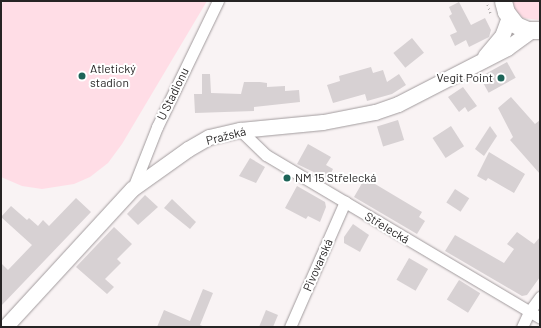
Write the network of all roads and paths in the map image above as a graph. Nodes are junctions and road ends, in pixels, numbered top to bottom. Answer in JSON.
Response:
{"nodes":[{"id":1,"x":218,"y":1,"type":"edge"},
{"id":2,"x":503,"y":1,"type":"edge"},
{"id":3,"x":508,"y":17,"type":"junction"},
{"id":4,"x":536,"y":30,"type":"edge"},
{"id":5,"x":484,"y":58,"type":"junction"},
{"id":6,"x":240,"y":130,"type":"junction"},
{"id":7,"x":132,"y":189,"type":"junction"},
{"id":8,"x":345,"y":202,"type":"junction"},
{"id":9,"x":540,"y":297,"type":"edge"},
{"id":10,"x":529,"y":312,"type":"junction"},
{"id":11,"x":540,"y":318,"type":"edge"},
{"id":12,"x":9,"y":326,"type":"edge"},
{"id":13,"x":290,"y":327,"type":"edge"},
{"id":14,"x":522,"y":327,"type":"edge"}],
"edges":[{"from":1,"to":7,"type":"street","name":"U Stadionu"},
{"from":2,"to":3,"type":"main road"},
{"from":3,"to":4,"type":"main road","name":"Pražská"},
{"from":3,"to":5,"type":"main road","name":"Pražská"},
{"from":4,"to":5,"type":"main road","name":"Pražská"},
{"from":5,"to":6,"type":"main road","name":"Pražská"},
{"from":6,"to":7,"type":"main road","name":"Pražská"},
{"from":6,"to":8,"type":"street","name":"Střelecká"},
{"from":7,"to":12,"type":"main road","name":"Pražská"},
{"from":8,"to":10,"type":"street","name":"Střelecká"},
{"from":8,"to":13,"type":"street","name":"Pivovarská"},
{"from":9,"to":10,"type":"street"},
{"from":10,"to":11,"type":"street","name":"Střelecká"},
{"from":10,"to":14,"type":"street"}]}
